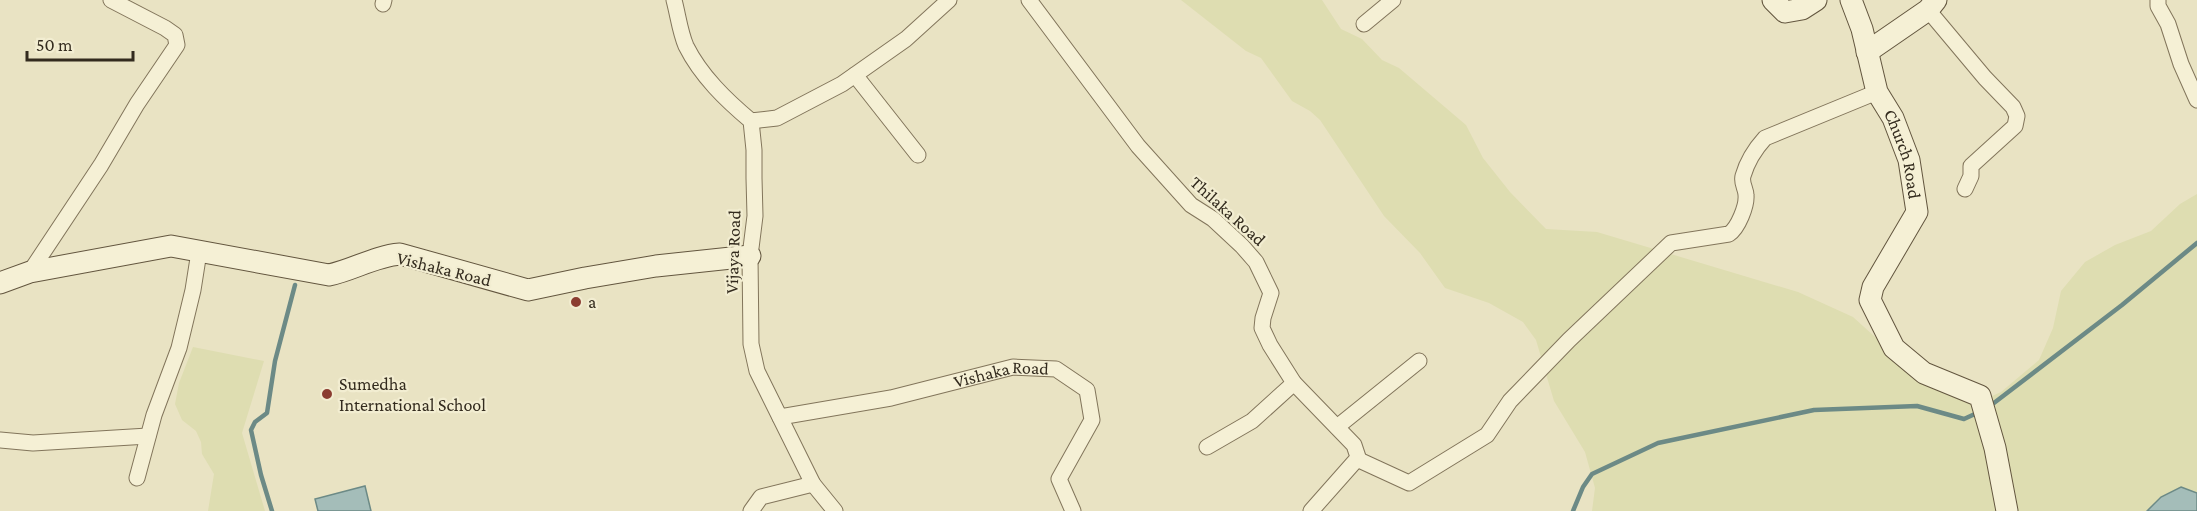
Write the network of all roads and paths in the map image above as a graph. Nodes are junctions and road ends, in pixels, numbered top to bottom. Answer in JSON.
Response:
{"nodes":[{"id":1,"x":111,"y":0,"type":"edge"},
{"id":2,"x":674,"y":0,"type":"edge"},
{"id":3,"x":949,"y":0,"type":"edge"},
{"id":4,"x":1029,"y":0,"type":"edge"},
{"id":5,"x":1393,"y":0,"type":"edge"},
{"id":6,"x":1773,"y":0,"type":"edge"},
{"id":7,"x":1816,"y":0,"type":"edge"},
{"id":8,"x":1851,"y":0,"type":"edge"},
{"id":9,"x":2158,"y":0,"type":"edge"},
{"id":10,"x":1932,"y":5,"type":"edge"},
{"id":11,"x":1364,"y":24,"type":"dead end"},
{"id":12,"x":1867,"y":52,"type":"junction"},
{"id":13,"x":855,"y":75,"type":"junction"},
{"id":14,"x":1877,"y":92,"type":"junction"},
{"id":15,"x":2197,"y":100,"type":"edge"},
{"id":16,"x":751,"y":121,"type":"junction"},
{"id":17,"x":918,"y":155,"type":"dead end"},
{"id":18,"x":1965,"y":189,"type":"dead end"},
{"id":19,"x":199,"y":252,"type":"junction"},
{"id":20,"x":750,"y":256,"type":"junction"},
{"id":21,"x":30,"y":272,"type":"junction"},
{"id":22,"x":0,"y":282,"type":"edge"},
{"id":23,"x":1419,"y":361,"type":"dead end"},
{"id":24,"x":1294,"y":383,"type":"junction"},
{"id":25,"x":780,"y":417,"type":"junction"},
{"id":26,"x":1337,"y":427,"type":"junction"},
{"id":27,"x":148,"y":436,"type":"junction"},
{"id":28,"x":0,"y":440,"type":"edge"},
{"id":29,"x":1207,"y":447,"type":"dead end"},
{"id":30,"x":1358,"y":459,"type":"junction"},
{"id":31,"x":137,"y":478,"type":"dead end"},
{"id":32,"x":813,"y":484,"type":"junction"},
{"id":33,"x":751,"y":511,"type":"edge"},
{"id":34,"x":835,"y":511,"type":"edge"},
{"id":35,"x":1073,"y":511,"type":"edge"},
{"id":36,"x":1311,"y":511,"type":"edge"},
{"id":37,"x":2007,"y":511,"type":"edge"}],
"edges":[{"from":1,"to":21,"type":"street"},
{"from":2,"to":16,"type":"street"},
{"from":3,"to":13,"type":"street"},
{"from":4,"to":24,"type":"street","name":"Thilaka Road"},
{"from":5,"to":11,"type":"street"},
{"from":6,"to":7,"type":"street"},
{"from":8,"to":12,"type":"street","name":"Church Road"},
{"from":9,"to":15,"type":"street"},
{"from":10,"to":12,"type":"street"},
{"from":10,"to":18,"type":"street"},
{"from":12,"to":14,"type":"street","name":"Church Road"},
{"from":13,"to":16,"type":"street"},
{"from":13,"to":17,"type":"street"},
{"from":14,"to":30,"type":"street"},
{"from":14,"to":37,"type":"street","name":"Church Road"},
{"from":16,"to":20,"type":"street","name":"Vijaya Road"},
{"from":19,"to":20,"type":"street","name":"Vishaka Road"},
{"from":19,"to":21,"type":"street","name":"Vishaka Road"},
{"from":19,"to":27,"type":"street"},
{"from":20,"to":25,"type":"street","name":"Vijaya Road"},
{"from":21,"to":22,"type":"street","name":"Vishaka Road"},
{"from":23,"to":26,"type":"street"},
{"from":24,"to":26,"type":"street","name":"Thilaka Road"},
{"from":24,"to":29,"type":"street"},
{"from":25,"to":32,"type":"street","name":"Vijaya Road"},
{"from":25,"to":35,"type":"street","name":"Vishaka Road"},
{"from":26,"to":30,"type":"street","name":"Thilaka Road"},
{"from":27,"to":28,"type":"street"},
{"from":27,"to":31,"type":"street"},
{"from":30,"to":36,"type":"street"},
{"from":32,"to":33,"type":"street"},
{"from":32,"to":34,"type":"street","name":"Vijaya Road"}]}
